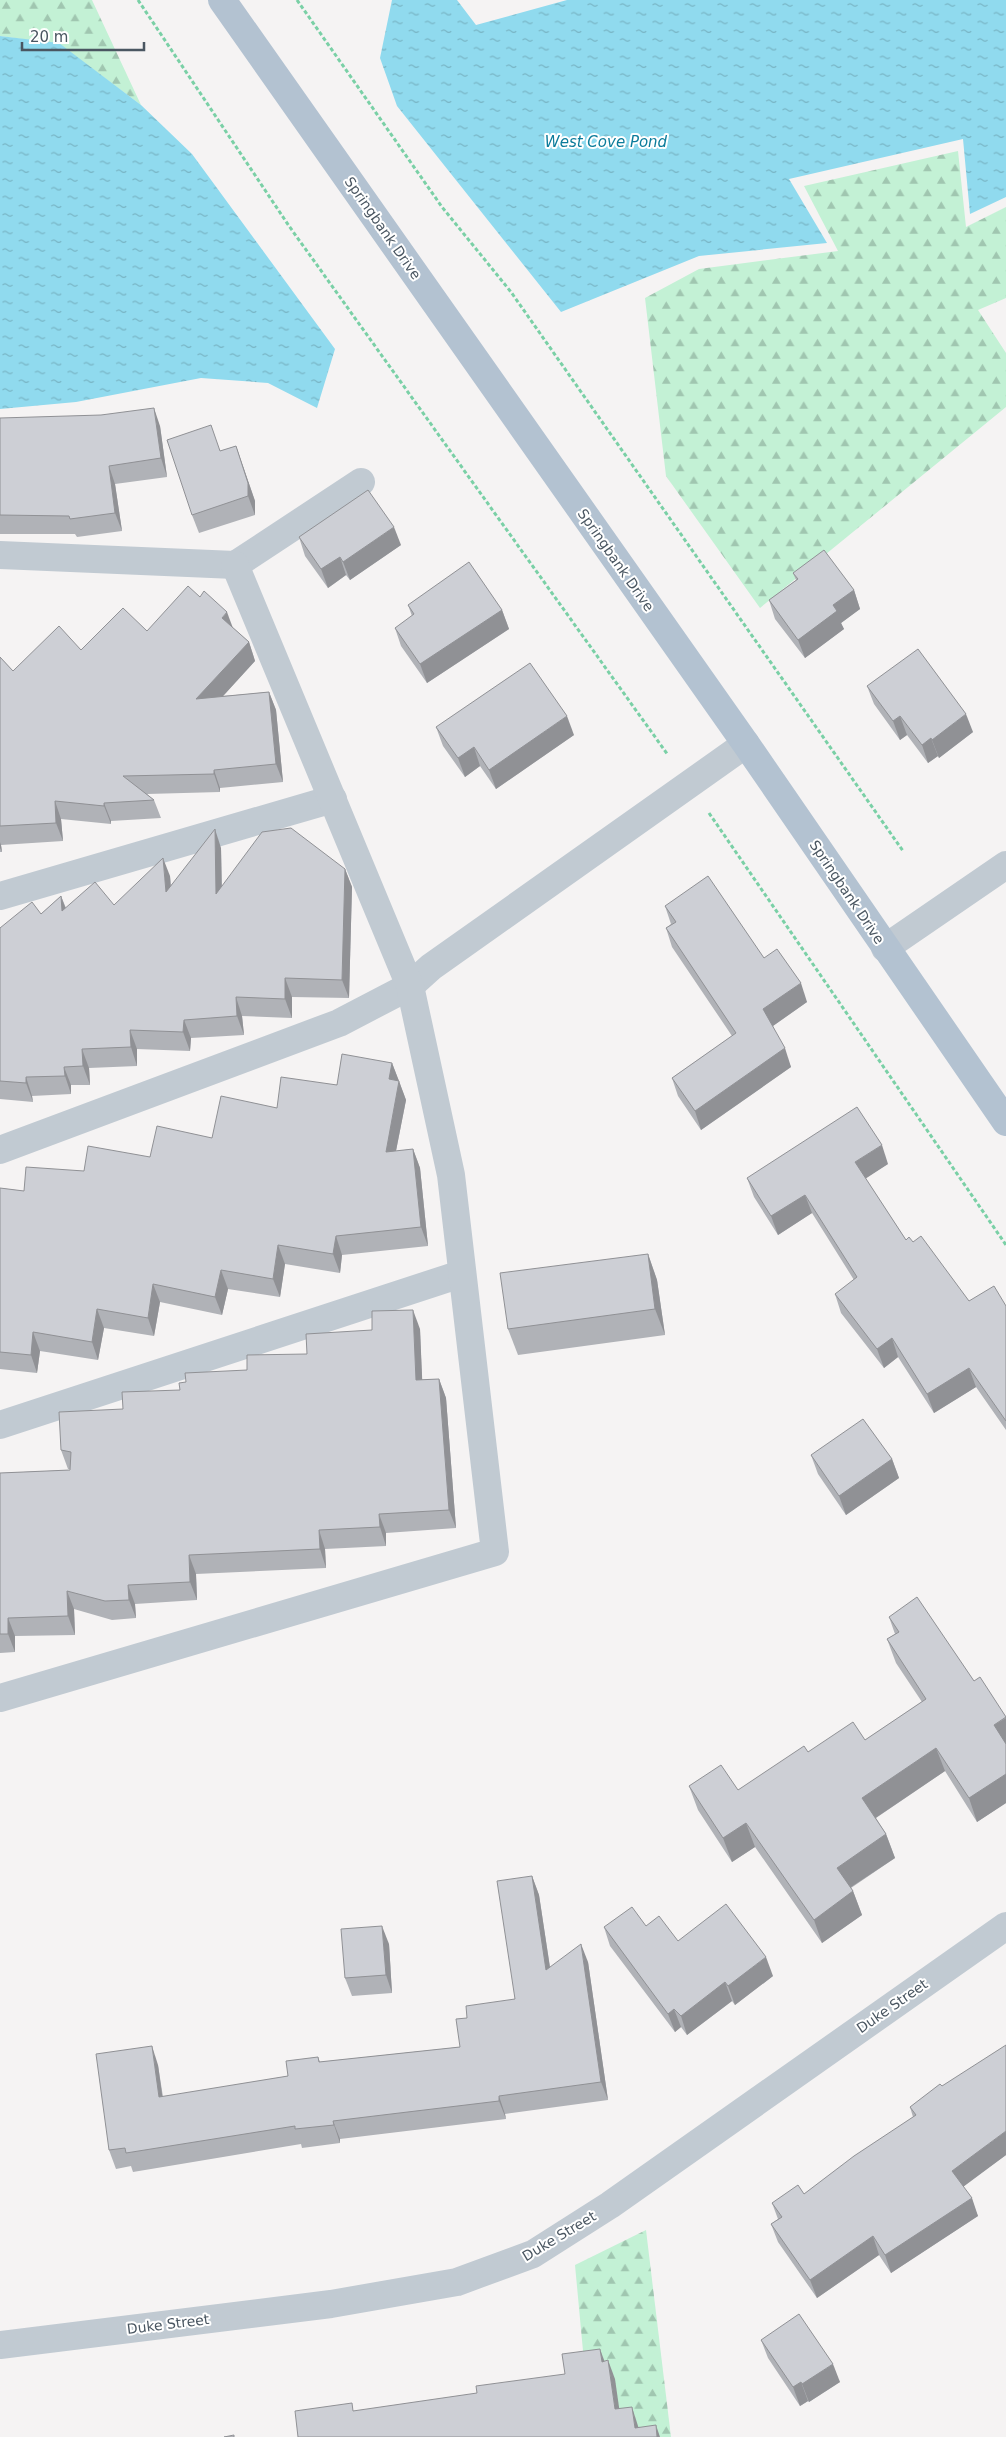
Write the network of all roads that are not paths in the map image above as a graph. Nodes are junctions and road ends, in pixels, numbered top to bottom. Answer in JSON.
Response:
{"nodes":[{"id":1,"x":222,"y":0,"type":"edge"},
{"id":2,"x":361,"y":482,"type":"dead end"},
{"id":3,"x":0,"y":555,"type":"edge"},
{"id":4,"x":235,"y":565,"type":"junction"},
{"id":5,"x":746,"y":744,"type":"junction"},
{"id":6,"x":333,"y":798,"type":"junction"},
{"id":7,"x":1006,"y":864,"type":"edge"},
{"id":8,"x":0,"y":896,"type":"edge"},
{"id":9,"x":885,"y":948,"type":"junction"},
{"id":10,"x":410,"y":986,"type":"junction"},
{"id":11,"x":1006,"y":1122,"type":"edge"},
{"id":12,"x":0,"y":1150,"type":"edge"},
{"id":13,"x":461,"y":1274,"type":"junction"},
{"id":14,"x":0,"y":1425,"type":"edge"},
{"id":15,"x":0,"y":1698,"type":"edge"},
{"id":16,"x":1006,"y":1926,"type":"edge"},
{"id":17,"x":0,"y":2345,"type":"edge"}],
"edges":[{"from":1,"to":5,"type":"main road","name":"Springbank Drive"},
{"from":2,"to":4,"type":"street"},
{"from":3,"to":4,"type":"street"},
{"from":4,"to":6,"type":"street"},
{"from":5,"to":9,"type":"main road","name":"Springbank Drive"},
{"from":5,"to":10,"type":"street"},
{"from":6,"to":8,"type":"street"},
{"from":6,"to":10,"type":"street"},
{"from":7,"to":9,"type":"street"},
{"from":9,"to":11,"type":"main road","name":"Springbank Drive"},
{"from":10,"to":12,"type":"street"},
{"from":10,"to":13,"type":"street"},
{"from":13,"to":14,"type":"street"},
{"from":13,"to":15,"type":"street"},
{"from":16,"to":17,"type":"street","name":"Duke Street"}]}
